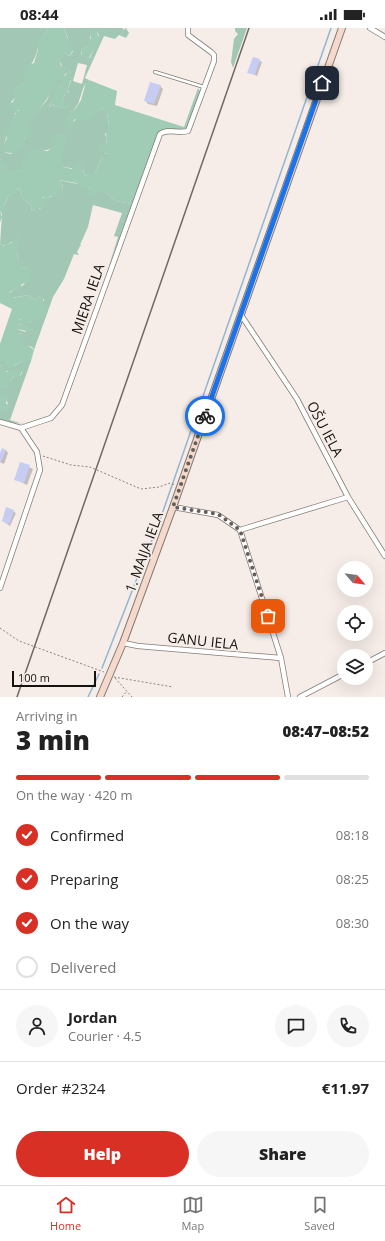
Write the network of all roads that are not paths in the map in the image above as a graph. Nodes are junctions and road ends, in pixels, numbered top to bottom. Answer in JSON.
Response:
{"nodes":[{"id":1,"x":188,"y":28,"type":"edge"},
{"id":2,"x":342,"y":28,"type":"edge"},
{"id":3,"x":370,"y":28,"type":"edge"},
{"id":4,"x":385,"y":37,"type":"edge"},
{"id":5,"x":155,"y":72,"type":"dead end"},
{"id":6,"x":205,"y":88,"type":"junction"},
{"id":7,"x":241,"y":315,"type":"junction"},
{"id":8,"x":0,"y":422,"type":"edge"},
{"id":9,"x":21,"y":428,"type":"junction"},
{"id":10,"x":348,"y":497,"type":"junction"},
{"id":11,"x":173,"y":507,"type":"junction"},
{"id":12,"x":240,"y":530,"type":"junction"},
{"id":13,"x":385,"y":556,"type":"edge"},
{"id":14,"x":0,"y":588,"type":"edge"},
{"id":15,"x":123,"y":642,"type":"junction"},
{"id":16,"x":385,"y":653,"type":"edge"},
{"id":17,"x":281,"y":658,"type":"junction"},
{"id":18,"x":373,"y":659,"type":"edge"},
{"id":19,"x":337,"y":678,"type":"edge"},
{"id":20,"x":100,"y":697,"type":"edge"},
{"id":21,"x":288,"y":697,"type":"edge"},
{"id":22,"x":300,"y":697,"type":"edge"}],
"edges":[{"from":1,"to":6,"type":"street","name":"MIERA IELA"},
{"from":2,"to":7,"type":"street","name":"1. MAIJA IELA"},
{"from":3,"to":4,"type":"street"},
{"from":5,"to":6,"type":"lane"},
{"from":6,"to":9,"type":"street","name":"MIERA IELA"},
{"from":7,"to":10,"type":"street","name":"OŠU IELA"},
{"from":7,"to":11,"type":"street","name":"1. MAIJA IELA"},
{"from":8,"to":9,"type":"street"},
{"from":9,"to":14,"type":"street"},
{"from":10,"to":12,"type":"street"},
{"from":10,"to":13,"type":"street","name":"OŠU IELA"},
{"from":11,"to":12,"type":"street"},
{"from":11,"to":15,"type":"street","name":"1. MAIJA IELA"},
{"from":12,"to":17,"type":"street"},
{"from":15,"to":17,"type":"street","name":"GANU IELA"},
{"from":15,"to":20,"type":"street","name":"1. MAIJA IELA"},
{"from":16,"to":18,"type":"street"},
{"from":17,"to":21,"type":"street"},
{"from":19,"to":22,"type":"street"}]}
